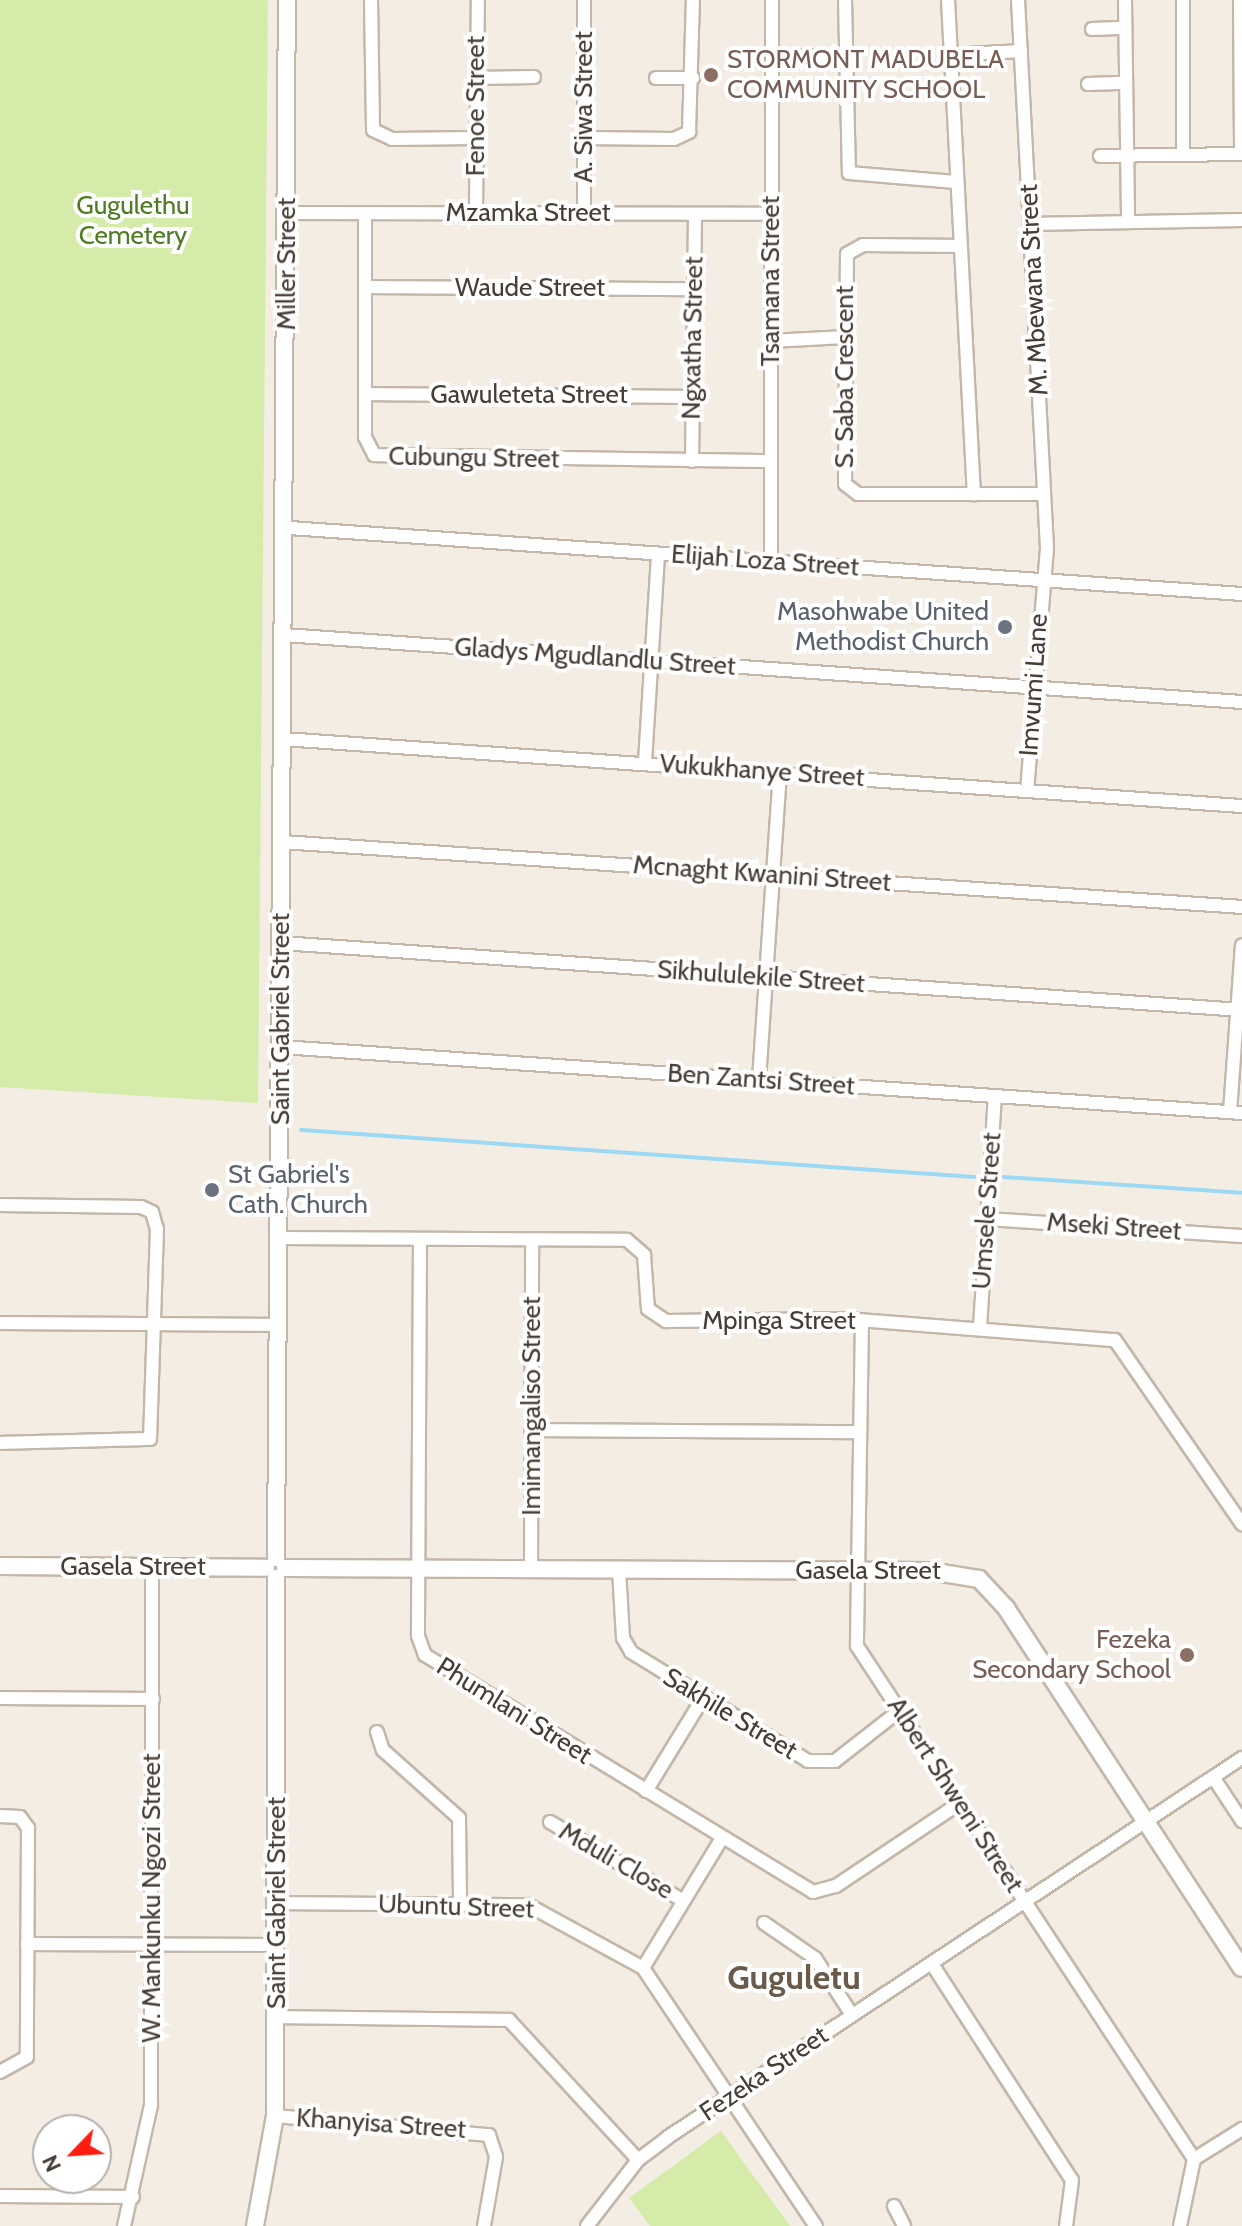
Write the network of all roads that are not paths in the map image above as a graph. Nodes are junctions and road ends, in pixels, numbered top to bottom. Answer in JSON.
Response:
{"nodes":[{"id":1,"x":287,"y":0,"type":"edge"},
{"id":2,"x":371,"y":0,"type":"edge"},
{"id":3,"x":478,"y":0,"type":"edge"},
{"id":4,"x":584,"y":0,"type":"edge"},
{"id":5,"x":693,"y":0,"type":"edge"},
{"id":6,"x":772,"y":0,"type":"edge"},
{"id":7,"x":845,"y":0,"type":"edge"},
{"id":8,"x":948,"y":0,"type":"edge"},
{"id":9,"x":1018,"y":0,"type":"edge"},
{"id":10,"x":1125,"y":0,"type":"edge"},
{"id":11,"x":1183,"y":0,"type":"edge"},
{"id":12,"x":1240,"y":0,"type":"edge"},
{"id":13,"x":1125,"y":28,"type":"junction"},
{"id":14,"x":1092,"y":29,"type":"dead end"},
{"id":15,"x":1021,"y":51,"type":"junction"},
{"id":16,"x":950,"y":55,"type":"junction"},
{"id":17,"x":772,"y":56,"type":"junction"},
{"id":18,"x":844,"y":56,"type":"junction"},
{"id":19,"x":534,"y":77,"type":"dead end"},
{"id":20,"x":476,"y":78,"type":"junction"},
{"id":21,"x":656,"y":78,"type":"dead end"},
{"id":22,"x":693,"y":78,"type":"junction"},
{"id":23,"x":1126,"y":83,"type":"junction"},
{"id":24,"x":1088,"y":85,"type":"dead end"},
{"id":25,"x":475,"y":138,"type":"junction"},
{"id":26,"x":585,"y":138,"type":"junction"},
{"id":27,"x":1183,"y":154,"type":"junction"},
{"id":28,"x":1242,"y":154,"type":"edge"},
{"id":29,"x":1100,"y":156,"type":"dead end"},
{"id":30,"x":1128,"y":156,"type":"junction"},
{"id":31,"x":956,"y":182,"type":"junction"},
{"id":32,"x":476,"y":212,"type":"junction"},
{"id":33,"x":287,"y":213,"type":"junction"},
{"id":34,"x":365,"y":214,"type":"junction"},
{"id":35,"x":584,"y":214,"type":"junction"},
{"id":36,"x":770,"y":214,"type":"junction"},
{"id":37,"x":695,"y":215,"type":"junction"},
{"id":38,"x":1242,"y":220,"type":"edge"},
{"id":39,"x":1128,"y":221,"type":"junction"},
{"id":40,"x":1030,"y":224,"type":"junction"},
{"id":41,"x":961,"y":246,"type":"junction"},
{"id":42,"x":367,"y":287,"type":"junction"},
{"id":43,"x":693,"y":289,"type":"junction"},
{"id":44,"x":844,"y":337,"type":"junction"},
{"id":45,"x":772,"y":341,"type":"junction"},
{"id":46,"x":366,"y":394,"type":"junction"},
{"id":47,"x":691,"y":397,"type":"junction"},
{"id":48,"x":692,"y":461,"type":"junction"},
{"id":49,"x":770,"y":461,"type":"junction"},
{"id":50,"x":974,"y":494,"type":"junction"},
{"id":51,"x":1044,"y":494,"type":"junction"},
{"id":52,"x":289,"y":528,"type":"junction"},
{"id":53,"x":658,"y":554,"type":"junction"},
{"id":54,"x":771,"y":562,"type":"junction"},
{"id":55,"x":1043,"y":580,"type":"junction"},
{"id":56,"x":1242,"y":594,"type":"edge"},
{"id":57,"x":284,"y":635,"type":"junction"},
{"id":58,"x":652,"y":661,"type":"junction"},
{"id":59,"x":1034,"y":687,"type":"junction"},
{"id":60,"x":1242,"y":702,"type":"edge"},
{"id":61,"x":283,"y":739,"type":"junction"},
{"id":62,"x":645,"y":762,"type":"junction"},
{"id":63,"x":780,"y":774,"type":"junction"},
{"id":64,"x":1027,"y":790,"type":"junction"},
{"id":65,"x":1242,"y":806,"type":"edge"},
{"id":66,"x":282,"y":842,"type":"junction"},
{"id":67,"x":771,"y":874,"type":"junction"},
{"id":68,"x":1242,"y":907,"type":"edge"},
{"id":69,"x":281,"y":943,"type":"junction"},
{"id":70,"x":1242,"y":945,"type":"edge"},
{"id":71,"x":766,"y":977,"type":"junction"},
{"id":72,"x":1240,"y":1010,"type":"edge"},
{"id":73,"x":281,"y":1047,"type":"junction"},
{"id":74,"x":759,"y":1080,"type":"junction"},
{"id":75,"x":995,"y":1096,"type":"junction"},
{"id":76,"x":1236,"y":1112,"type":"edge"},
{"id":77,"x":0,"y":1205,"type":"edge"},
{"id":78,"x":986,"y":1219,"type":"junction"},
{"id":79,"x":1242,"y":1236,"type":"edge"},
{"id":80,"x":278,"y":1238,"type":"junction"},
{"id":81,"x":420,"y":1239,"type":"junction"},
{"id":82,"x":532,"y":1242,"type":"junction"},
{"id":83,"x":862,"y":1321,"type":"junction"},
{"id":84,"x":0,"y":1323,"type":"edge"},
{"id":85,"x":155,"y":1325,"type":"junction"},
{"id":86,"x":279,"y":1325,"type":"junction"},
{"id":87,"x":980,"y":1327,"type":"junction"},
{"id":88,"x":534,"y":1430,"type":"junction"},
{"id":89,"x":857,"y":1432,"type":"junction"},
{"id":90,"x":0,"y":1443,"type":"edge"},
{"id":91,"x":1242,"y":1524,"type":"edge"},
{"id":92,"x":0,"y":1566,"type":"edge"},
{"id":93,"x":152,"y":1567,"type":"junction"},
{"id":94,"x":276,"y":1568,"type":"junction"},
{"id":95,"x":418,"y":1569,"type":"junction"},
{"id":96,"x":531,"y":1569,"type":"junction"},
{"id":97,"x":619,"y":1570,"type":"junction"},
{"id":98,"x":857,"y":1571,"type":"junction"},
{"id":99,"x":0,"y":1698,"type":"edge"},
{"id":100,"x":703,"y":1698,"type":"junction"},
{"id":101,"x":153,"y":1699,"type":"junction"},
{"id":102,"x":899,"y":1711,"type":"junction"},
{"id":103,"x":377,"y":1732,"type":"dead end"},
{"id":104,"x":1242,"y":1758,"type":"edge"},
{"id":105,"x":1213,"y":1777,"type":"junction"},
{"id":106,"x":646,"y":1791,"type":"junction"},
{"id":107,"x":960,"y":1803,"type":"junction"},
{"id":108,"x":0,"y":1816,"type":"edge"},
{"id":109,"x":1242,"y":1821,"type":"edge"},
{"id":110,"x":550,"y":1822,"type":"dead end"},
{"id":111,"x":1146,"y":1823,"type":"junction"},
{"id":112,"x":722,"y":1838,"type":"junction"},
{"id":113,"x":682,"y":1900,"type":"junction"},
{"id":114,"x":278,"y":1903,"type":"junction"},
{"id":115,"x":1025,"y":1903,"type":"junction"},
{"id":116,"x":460,"y":1904,"type":"junction"},
{"id":117,"x":764,"y":1923,"type":"dead end"},
{"id":118,"x":27,"y":1944,"type":"junction"},
{"id":119,"x":152,"y":1945,"type":"junction"},
{"id":120,"x":276,"y":1945,"type":"junction"},
{"id":121,"x":932,"y":1964,"type":"junction"},
{"id":122,"x":643,"y":1968,"type":"junction"},
{"id":123,"x":1242,"y":1968,"type":"edge"},
{"id":124,"x":852,"y":2015,"type":"junction"},
{"id":125,"x":277,"y":2017,"type":"junction"},
{"id":126,"x":0,"y":2072,"type":"edge"},
{"id":127,"x":733,"y":2096,"type":"junction"},
{"id":128,"x":275,"y":2116,"type":"junction"},
{"id":129,"x":1242,"y":2129,"type":"edge"},
{"id":130,"x":1194,"y":2159,"type":"junction"},
{"id":131,"x":638,"y":2160,"type":"junction"},
{"id":132,"x":0,"y":2196,"type":"edge"},
{"id":133,"x":133,"y":2197,"type":"junction"},
{"id":134,"x":894,"y":2206,"type":"dead end"},
{"id":135,"x":124,"y":2226,"type":"edge"},
{"id":136,"x":255,"y":2226,"type":"edge"},
{"id":137,"x":484,"y":2226,"type":"edge"},
{"id":138,"x":587,"y":2226,"type":"edge"},
{"id":139,"x":816,"y":2226,"type":"edge"},
{"id":140,"x":904,"y":2226,"type":"edge"},
{"id":141,"x":1066,"y":2226,"type":"edge"},
{"id":142,"x":1180,"y":2226,"type":"edge"}],
"edges":[{"from":1,"to":33,"type":"street","name":"Miller Street"},
{"from":2,"to":25,"type":"street"},
{"from":3,"to":20,"type":"street","name":"Fenoe Street"},
{"from":4,"to":26,"type":"street","name":"A. Siwa Street"},
{"from":5,"to":22,"type":"street"},
{"from":6,"to":17,"type":"street","name":"Tsamana Street"},
{"from":7,"to":18,"type":"street"},
{"from":8,"to":16,"type":"street"},
{"from":9,"to":15,"type":"street","name":"M. Mbewana Street"},
{"from":10,"to":13,"type":"street"},
{"from":11,"to":27,"type":"street"},
{"from":12,"to":28,"type":"street"},
{"from":13,"to":14,"type":"street"},
{"from":13,"to":23,"type":"street"},
{"from":15,"to":16,"type":"street"},
{"from":15,"to":40,"type":"street","name":"M. Mbewana Street"},
{"from":16,"to":31,"type":"street"},
{"from":17,"to":18,"type":"street"},
{"from":17,"to":36,"type":"street","name":"Tsamana Street"},
{"from":18,"to":31,"type":"street"},
{"from":19,"to":20,"type":"street"},
{"from":20,"to":25,"type":"street","name":"Fenoe Street"},
{"from":21,"to":22,"type":"street"},
{"from":22,"to":26,"type":"street"},
{"from":23,"to":24,"type":"street"},
{"from":23,"to":30,"type":"street"},
{"from":25,"to":32,"type":"street","name":"Fenoe Street"},
{"from":26,"to":35,"type":"street","name":"A. Siwa Street"},
{"from":27,"to":28,"type":"street"},
{"from":27,"to":30,"type":"street"},
{"from":29,"to":30,"type":"street"},
{"from":30,"to":39,"type":"street"},
{"from":31,"to":41,"type":"street"},
{"from":32,"to":34,"type":"street","name":"Mzamka Street"},
{"from":32,"to":35,"type":"street","name":"Mzamka Street"},
{"from":33,"to":34,"type":"street","name":"Mzamka Street"},
{"from":33,"to":52,"type":"street","name":"Miller Street"},
{"from":34,"to":42,"type":"street","name":"Cubungu Street"},
{"from":35,"to":37,"type":"street","name":"Mzamka Street"},
{"from":36,"to":37,"type":"street","name":"Mzamka Street"},
{"from":36,"to":45,"type":"street","name":"Tsamana Street"},
{"from":37,"to":43,"type":"street","name":"Ngxatha Street"},
{"from":38,"to":39,"type":"street"},
{"from":39,"to":40,"type":"street"},
{"from":40,"to":51,"type":"street","name":"M. Mbewana Street"},
{"from":41,"to":44,"type":"street","name":"S. Saba Crescent"},
{"from":41,"to":50,"type":"street"},
{"from":42,"to":43,"type":"street","name":"Waude Street"},
{"from":42,"to":46,"type":"street","name":"Cubungu Street"},
{"from":43,"to":47,"type":"street","name":"Ngxatha Street"},
{"from":44,"to":45,"type":"street"},
{"from":44,"to":50,"type":"street","name":"S. Saba Crescent"},
{"from":45,"to":49,"type":"street","name":"Tsamana Street"},
{"from":46,"to":47,"type":"street","name":"Gawuleteta Street"},
{"from":46,"to":48,"type":"street","name":"Cubungu Street"},
{"from":47,"to":48,"type":"street","name":"Ngxatha Street"},
{"from":48,"to":49,"type":"street","name":"Cubungu Street"},
{"from":49,"to":54,"type":"street","name":"Tsamana Street"},
{"from":50,"to":51,"type":"street","name":"S. Saba Crescent"},
{"from":51,"to":55,"type":"street","name":"M. Mbewana Street"},
{"from":52,"to":53,"type":"street","name":"Elijah Loza Street"},
{"from":52,"to":57,"type":"street","name":"Saint Gabriel Street"},
{"from":53,"to":54,"type":"street","name":"Elijah Loza Street"},
{"from":53,"to":58,"type":"street"},
{"from":54,"to":55,"type":"street","name":"Elijah Loza Street"},
{"from":55,"to":56,"type":"street","name":"Elijah Loza Street"},
{"from":55,"to":59,"type":"street","name":"Imvumi Lane"},
{"from":57,"to":58,"type":"street","name":"Gladys Mgudlandlu Street"},
{"from":57,"to":61,"type":"street","name":"Saint Gabriel Street"},
{"from":58,"to":59,"type":"street","name":"Gladys Mgudlandlu Street"},
{"from":58,"to":62,"type":"street"},
{"from":59,"to":60,"type":"street","name":"Gladys Mgudlandlu Street"},
{"from":59,"to":64,"type":"street","name":"Imvumi Lane"},
{"from":61,"to":62,"type":"street","name":"Vukukhanye Street"},
{"from":61,"to":66,"type":"street","name":"Saint Gabriel Street"},
{"from":62,"to":63,"type":"street","name":"Vukukhanye Street"},
{"from":63,"to":64,"type":"street","name":"Vukukhanye Street"},
{"from":63,"to":67,"type":"street"},
{"from":64,"to":65,"type":"street","name":"Vukukhanye Street"},
{"from":66,"to":67,"type":"street","name":"Mcnaght Kwanini Street"},
{"from":66,"to":69,"type":"street","name":"Saint Gabriel Street"},
{"from":67,"to":68,"type":"street","name":"Mcnaght Kwanini Street"},
{"from":67,"to":71,"type":"street"},
{"from":69,"to":71,"type":"street","name":"Sikhululekile Street"},
{"from":69,"to":73,"type":"street","name":"Saint Gabriel Street"},
{"from":70,"to":72,"type":"street"},
{"from":71,"to":72,"type":"street","name":"Sikhululekile Street"},
{"from":71,"to":74,"type":"street"},
{"from":72,"to":76,"type":"street"},
{"from":73,"to":74,"type":"street","name":"Ben Zantsi Street"},
{"from":73,"to":80,"type":"street","name":"Saint Gabriel Street"},
{"from":74,"to":75,"type":"street","name":"Ben Zantsi Street"},
{"from":75,"to":76,"type":"street","name":"Ben Zantsi Street"},
{"from":75,"to":78,"type":"street","name":"Umsele Street"},
{"from":77,"to":85,"type":"street"},
{"from":78,"to":79,"type":"street","name":"Mseki Street"},
{"from":78,"to":87,"type":"street","name":"Umsele Street"},
{"from":80,"to":81,"type":"street","name":"Mpinga Street"},
{"from":80,"to":86,"type":"street","name":"Saint Gabriel Street"},
{"from":81,"to":82,"type":"street","name":"Mpinga Street"},
{"from":81,"to":95,"type":"street","name":"Phumlani Street"},
{"from":82,"to":83,"type":"street","name":"Mpinga Street"},
{"from":82,"to":88,"type":"street","name":"Imimangaliso Street"},
{"from":83,"to":87,"type":"street","name":"Mpinga Street"},
{"from":83,"to":89,"type":"street","name":"Albert Shweni Street"},
{"from":84,"to":85,"type":"street"},
{"from":85,"to":86,"type":"street"},
{"from":85,"to":90,"type":"street"},
{"from":86,"to":94,"type":"street","name":"Saint Gabriel Street"},
{"from":87,"to":91,"type":"street","name":"Mpinga Street"},
{"from":88,"to":89,"type":"street"},
{"from":88,"to":96,"type":"street","name":"Imimangaliso Street"},
{"from":89,"to":98,"type":"street","name":"Albert Shweni Street"},
{"from":92,"to":93,"type":"street","name":"Gasela Street"},
{"from":93,"to":94,"type":"street","name":"Gasela Street"},
{"from":93,"to":101,"type":"street","name":"W. Mankunku Ngozi Street"},
{"from":94,"to":95,"type":"street","name":"Gasela Street"},
{"from":94,"to":114,"type":"street","name":"Saint Gabriel Street"},
{"from":95,"to":96,"type":"street","name":"Gasela Street"},
{"from":95,"to":106,"type":"street","name":"Phumlani Street"},
{"from":96,"to":97,"type":"street","name":"Gasela Street"},
{"from":97,"to":98,"type":"street","name":"Gasela Street"},
{"from":97,"to":100,"type":"street","name":"Sakhile Street"},
{"from":98,"to":102,"type":"street","name":"Albert Shweni Street"},
{"from":98,"to":111,"type":"street","name":"Gasela Street"},
{"from":99,"to":101,"type":"street"},
{"from":100,"to":102,"type":"street","name":"Sakhile Street"},
{"from":100,"to":106,"type":"street"},
{"from":101,"to":119,"type":"street","name":"W. Mankunku Ngozi Street"},
{"from":102,"to":107,"type":"street","name":"Albert Shweni Street"},
{"from":103,"to":116,"type":"street"},
{"from":104,"to":105,"type":"street","name":"Fezeka Street"},
{"from":105,"to":109,"type":"street"},
{"from":105,"to":111,"type":"street","name":"Fezeka Street"},
{"from":106,"to":112,"type":"street","name":"Phumlani Street"},
{"from":107,"to":112,"type":"street","name":"Phumlani Street"},
{"from":107,"to":115,"type":"street","name":"Albert Shweni Street"},
{"from":108,"to":118,"type":"street"},
{"from":110,"to":113,"type":"street","name":"Mduli Close"},
{"from":111,"to":115,"type":"street","name":"Fezeka Street"},
{"from":111,"to":123,"type":"street","name":"Gasela Street"},
{"from":112,"to":113,"type":"street"},
{"from":113,"to":122,"type":"street"},
{"from":114,"to":116,"type":"street","name":"Ubuntu Street"},
{"from":114,"to":120,"type":"street","name":"Saint Gabriel Street"},
{"from":115,"to":121,"type":"street","name":"Fezeka Street"},
{"from":115,"to":130,"type":"street","name":"Albert Shweni Street"},
{"from":116,"to":122,"type":"street","name":"Ubuntu Street"},
{"from":117,"to":124,"type":"street"},
{"from":118,"to":119,"type":"street"},
{"from":118,"to":126,"type":"street"},
{"from":119,"to":120,"type":"street"},
{"from":119,"to":133,"type":"street","name":"W. Mankunku Ngozi Street"},
{"from":120,"to":125,"type":"street","name":"Saint Gabriel Street"},
{"from":121,"to":124,"type":"street","name":"Fezeka Street"},
{"from":121,"to":141,"type":"street"},
{"from":122,"to":127,"type":"street","name":"Ubuntu Street"},
{"from":124,"to":127,"type":"street","name":"Fezeka Street"},
{"from":125,"to":128,"type":"street","name":"Saint Gabriel Street"},
{"from":125,"to":131,"type":"street"},
{"from":127,"to":131,"type":"street","name":"Fezeka Street"},
{"from":127,"to":139,"type":"street","name":"Ubuntu Street"},
{"from":128,"to":136,"type":"street","name":"Saint Gabriel Street"},
{"from":128,"to":137,"type":"street","name":"Khanyisa Street"},
{"from":129,"to":130,"type":"street"},
{"from":130,"to":142,"type":"street"},
{"from":131,"to":138,"type":"street","name":"Fezeka Street"},
{"from":132,"to":133,"type":"street"},
{"from":133,"to":135,"type":"street","name":"W. Mankunku Ngozi Street"},
{"from":134,"to":140,"type":"street"}]}
